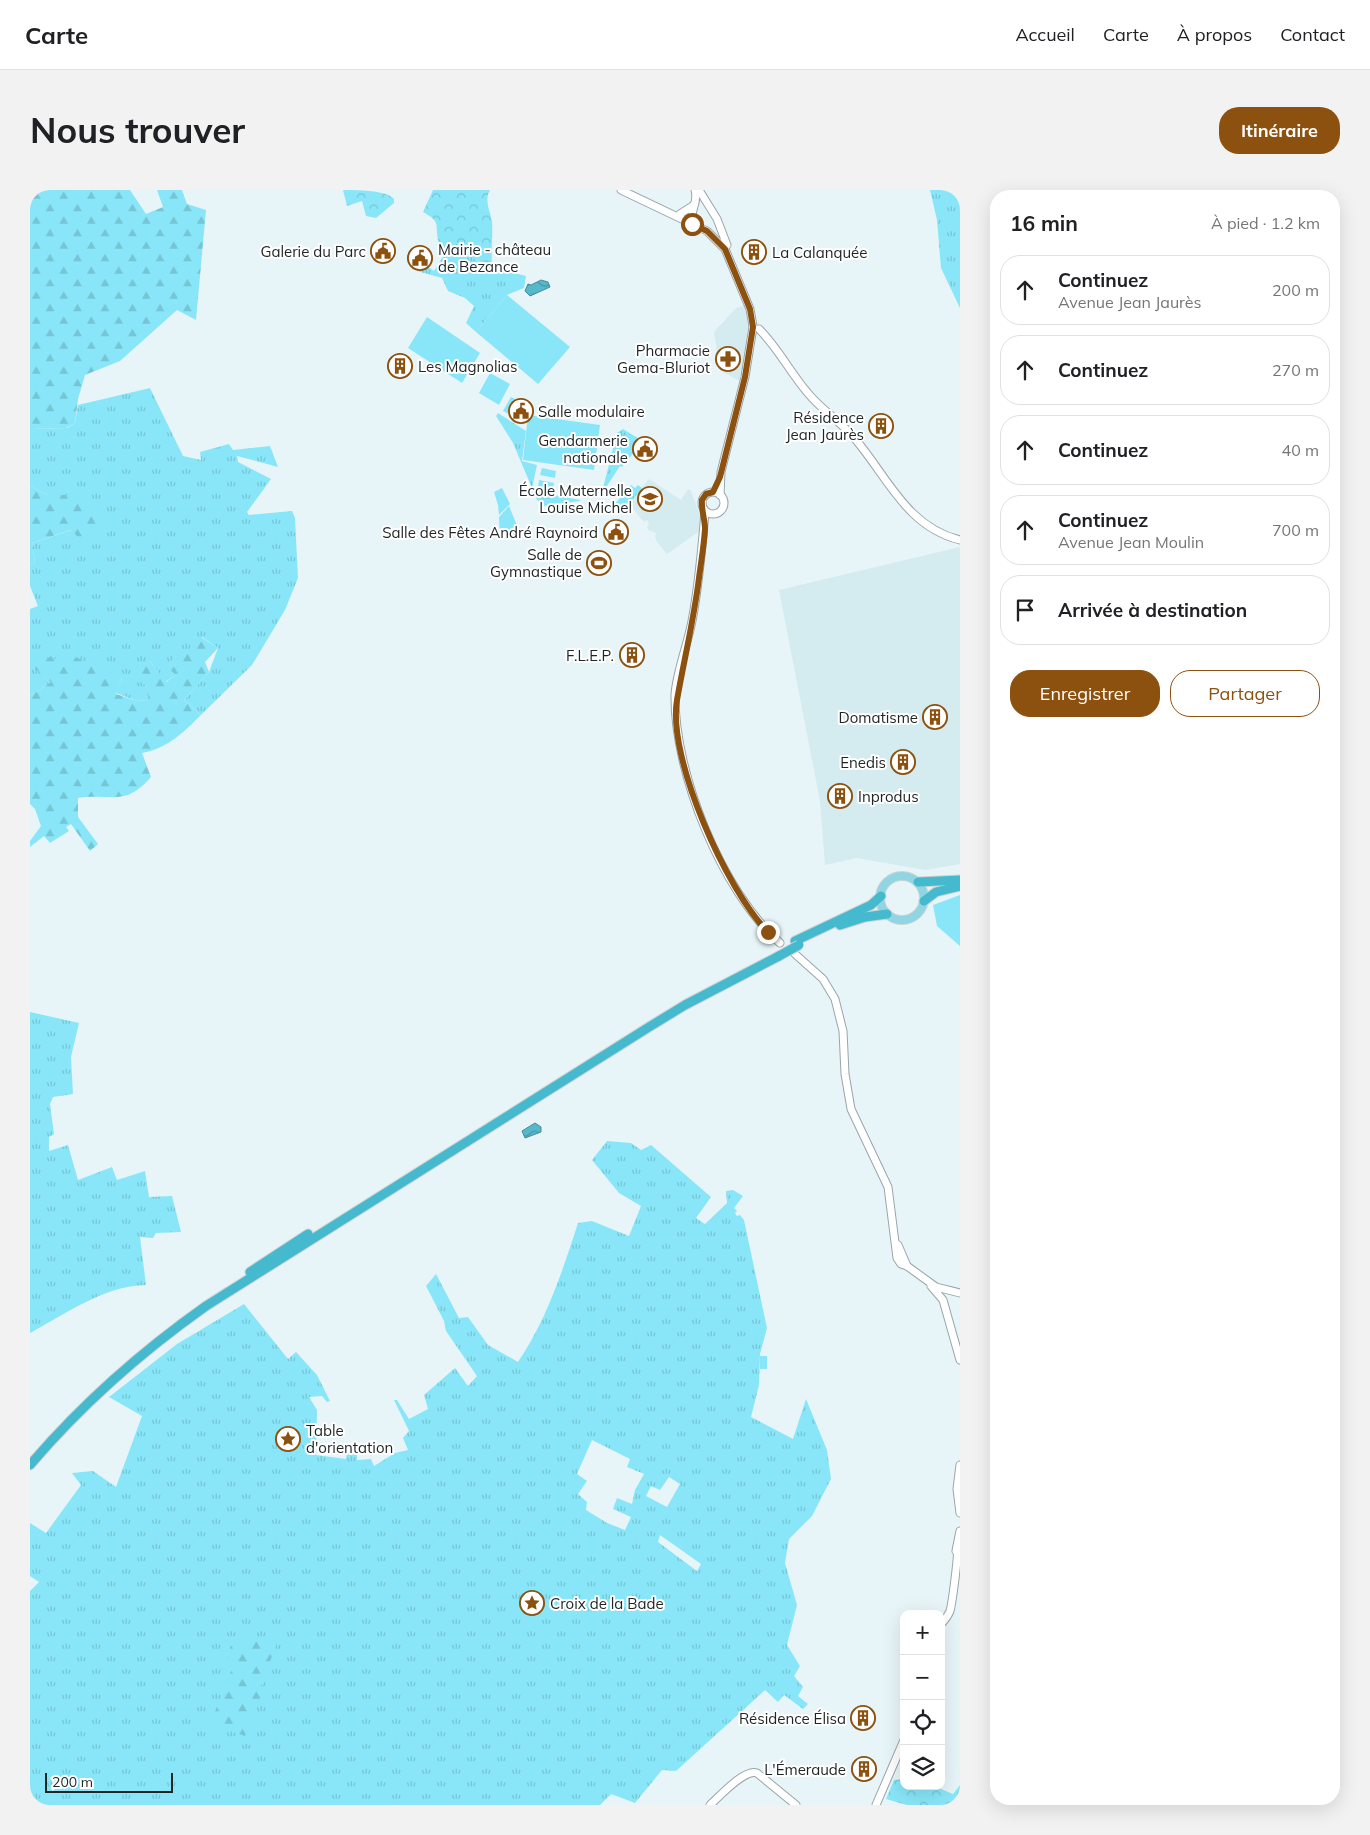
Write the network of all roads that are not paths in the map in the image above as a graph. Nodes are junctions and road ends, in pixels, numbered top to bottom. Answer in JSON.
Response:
{"nodes":[{"id":1,"x":621,"y":190,"type":"edge"},
{"id":2,"x":629,"y":190,"type":"edge"},
{"id":3,"x":695,"y":190,"type":"edge"},
{"id":4,"x":699,"y":190,"type":"edge"},
{"id":5,"x":694,"y":205,"type":"junction"},
{"id":6,"x":680,"y":214,"type":"junction"},
{"id":7,"x":717,"y":219,"type":"junction"},
{"id":8,"x":691,"y":221,"type":"junction"},
{"id":9,"x":710,"y":228,"type":"junction"},
{"id":10,"x":727,"y":245,"type":"junction"},
{"id":11,"x":757,"y":327,"type":"junction"},
{"id":12,"x":766,"y":336,"type":"junction"},
{"id":13,"x":753,"y":340,"type":"junction"},
{"id":14,"x":773,"y":344,"type":"junction"},
{"id":15,"x":750,"y":348,"type":"junction"},
{"id":16,"x":716,"y":493,"type":"junction"},
{"id":17,"x":708,"y":513,"type":"junction"},
{"id":18,"x":960,"y":540,"type":"edge"},
{"id":19,"x":960,"y":880,"type":"edge"},
{"id":20,"x":918,"y":882,"type":"junction"},
{"id":21,"x":960,"y":886,"type":"edge"},
{"id":22,"x":881,"y":896,"type":"junction"},
{"id":23,"x":924,"y":901,"type":"junction"},
{"id":24,"x":887,"y":914,"type":"junction"},
{"id":25,"x":780,"y":943,"type":"dead end"},
{"id":26,"x":797,"y":943,"type":"junction"},
{"id":27,"x":776,"y":954,"type":"junction"},
{"id":28,"x":795,"y":954,"type":"dead end"},
{"id":29,"x":942,"y":1292,"type":"junction"},
{"id":30,"x":960,"y":1293,"type":"edge"},
{"id":31,"x":960,"y":1360,"type":"edge"},
{"id":32,"x":30,"y":1457,"type":"edge"},
{"id":33,"x":30,"y":1465,"type":"edge"},
{"id":34,"x":960,"y":1465,"type":"edge"},
{"id":35,"x":960,"y":1506,"type":"edge"},
{"id":36,"x":960,"y":1513,"type":"edge"},
{"id":37,"x":960,"y":1531,"type":"edge"},
{"id":38,"x":945,"y":1618,"type":"edge"},
{"id":39,"x":902,"y":1745,"type":"edge"},
{"id":40,"x":710,"y":1805,"type":"edge"},
{"id":41,"x":796,"y":1805,"type":"edge"},
{"id":42,"x":876,"y":1805,"type":"edge"}],
"edges":[{"from":1,"to":8,"type":"main road"},
{"from":2,"to":6,"type":"main road"},
{"from":3,"to":5,"type":"main road"},
{"from":4,"to":7,"type":"main road"},
{"from":5,"to":6,"type":"main road"},
{"from":5,"to":8,"type":"main road"},
{"from":6,"to":8,"type":"main road"},
{"from":7,"to":9,"type":"main road"},
{"from":7,"to":10,"type":"main road"},
{"from":8,"to":9,"type":"main road"},
{"from":8,"to":11,"type":"main road"},
{"from":9,"to":10,"type":"main road"},
{"from":10,"to":11,"type":"main road"},
{"from":11,"to":12,"type":"main road"},
{"from":11,"to":13,"type":"main road"},
{"from":11,"to":14,"type":"main road"},
{"from":11,"to":15,"type":"main road"},
{"from":12,"to":13,"type":"main road"},
{"from":12,"to":14,"type":"main road"},
{"from":13,"to":15,"type":"main road"},
{"from":14,"to":18,"type":"main road"},
{"from":15,"to":16,"type":"main road"},
{"from":16,"to":17,"type":"main road"},
{"from":16,"to":17,"type":"main road"},
{"from":17,"to":25,"type":"main road"},
{"from":19,"to":20,"type":"highway"},
{"from":20,"to":22,"type":"main road"},
{"from":20,"to":23,"type":"main road"},
{"from":21,"to":23,"type":"highway"},
{"from":22,"to":24,"type":"main road"},
{"from":22,"to":26,"type":"highway"},
{"from":23,"to":24,"type":"main road"},
{"from":24,"to":26,"type":"highway"},
{"from":26,"to":27,"type":"highway","bridge":true},
{"from":27,"to":32,"type":"highway"},
{"from":27,"to":33,"type":"highway"},
{"from":28,"to":29,"type":"main road"},
{"from":29,"to":30,"type":"main road"},
{"from":29,"to":31,"type":"main road"},
{"from":34,"to":35,"type":"main road"},
{"from":35,"to":36,"type":"main road"},
{"from":37,"to":38,"type":"main road"},
{"from":39,"to":42,"type":"main road"},
{"from":40,"to":41,"type":"main road"}]}
